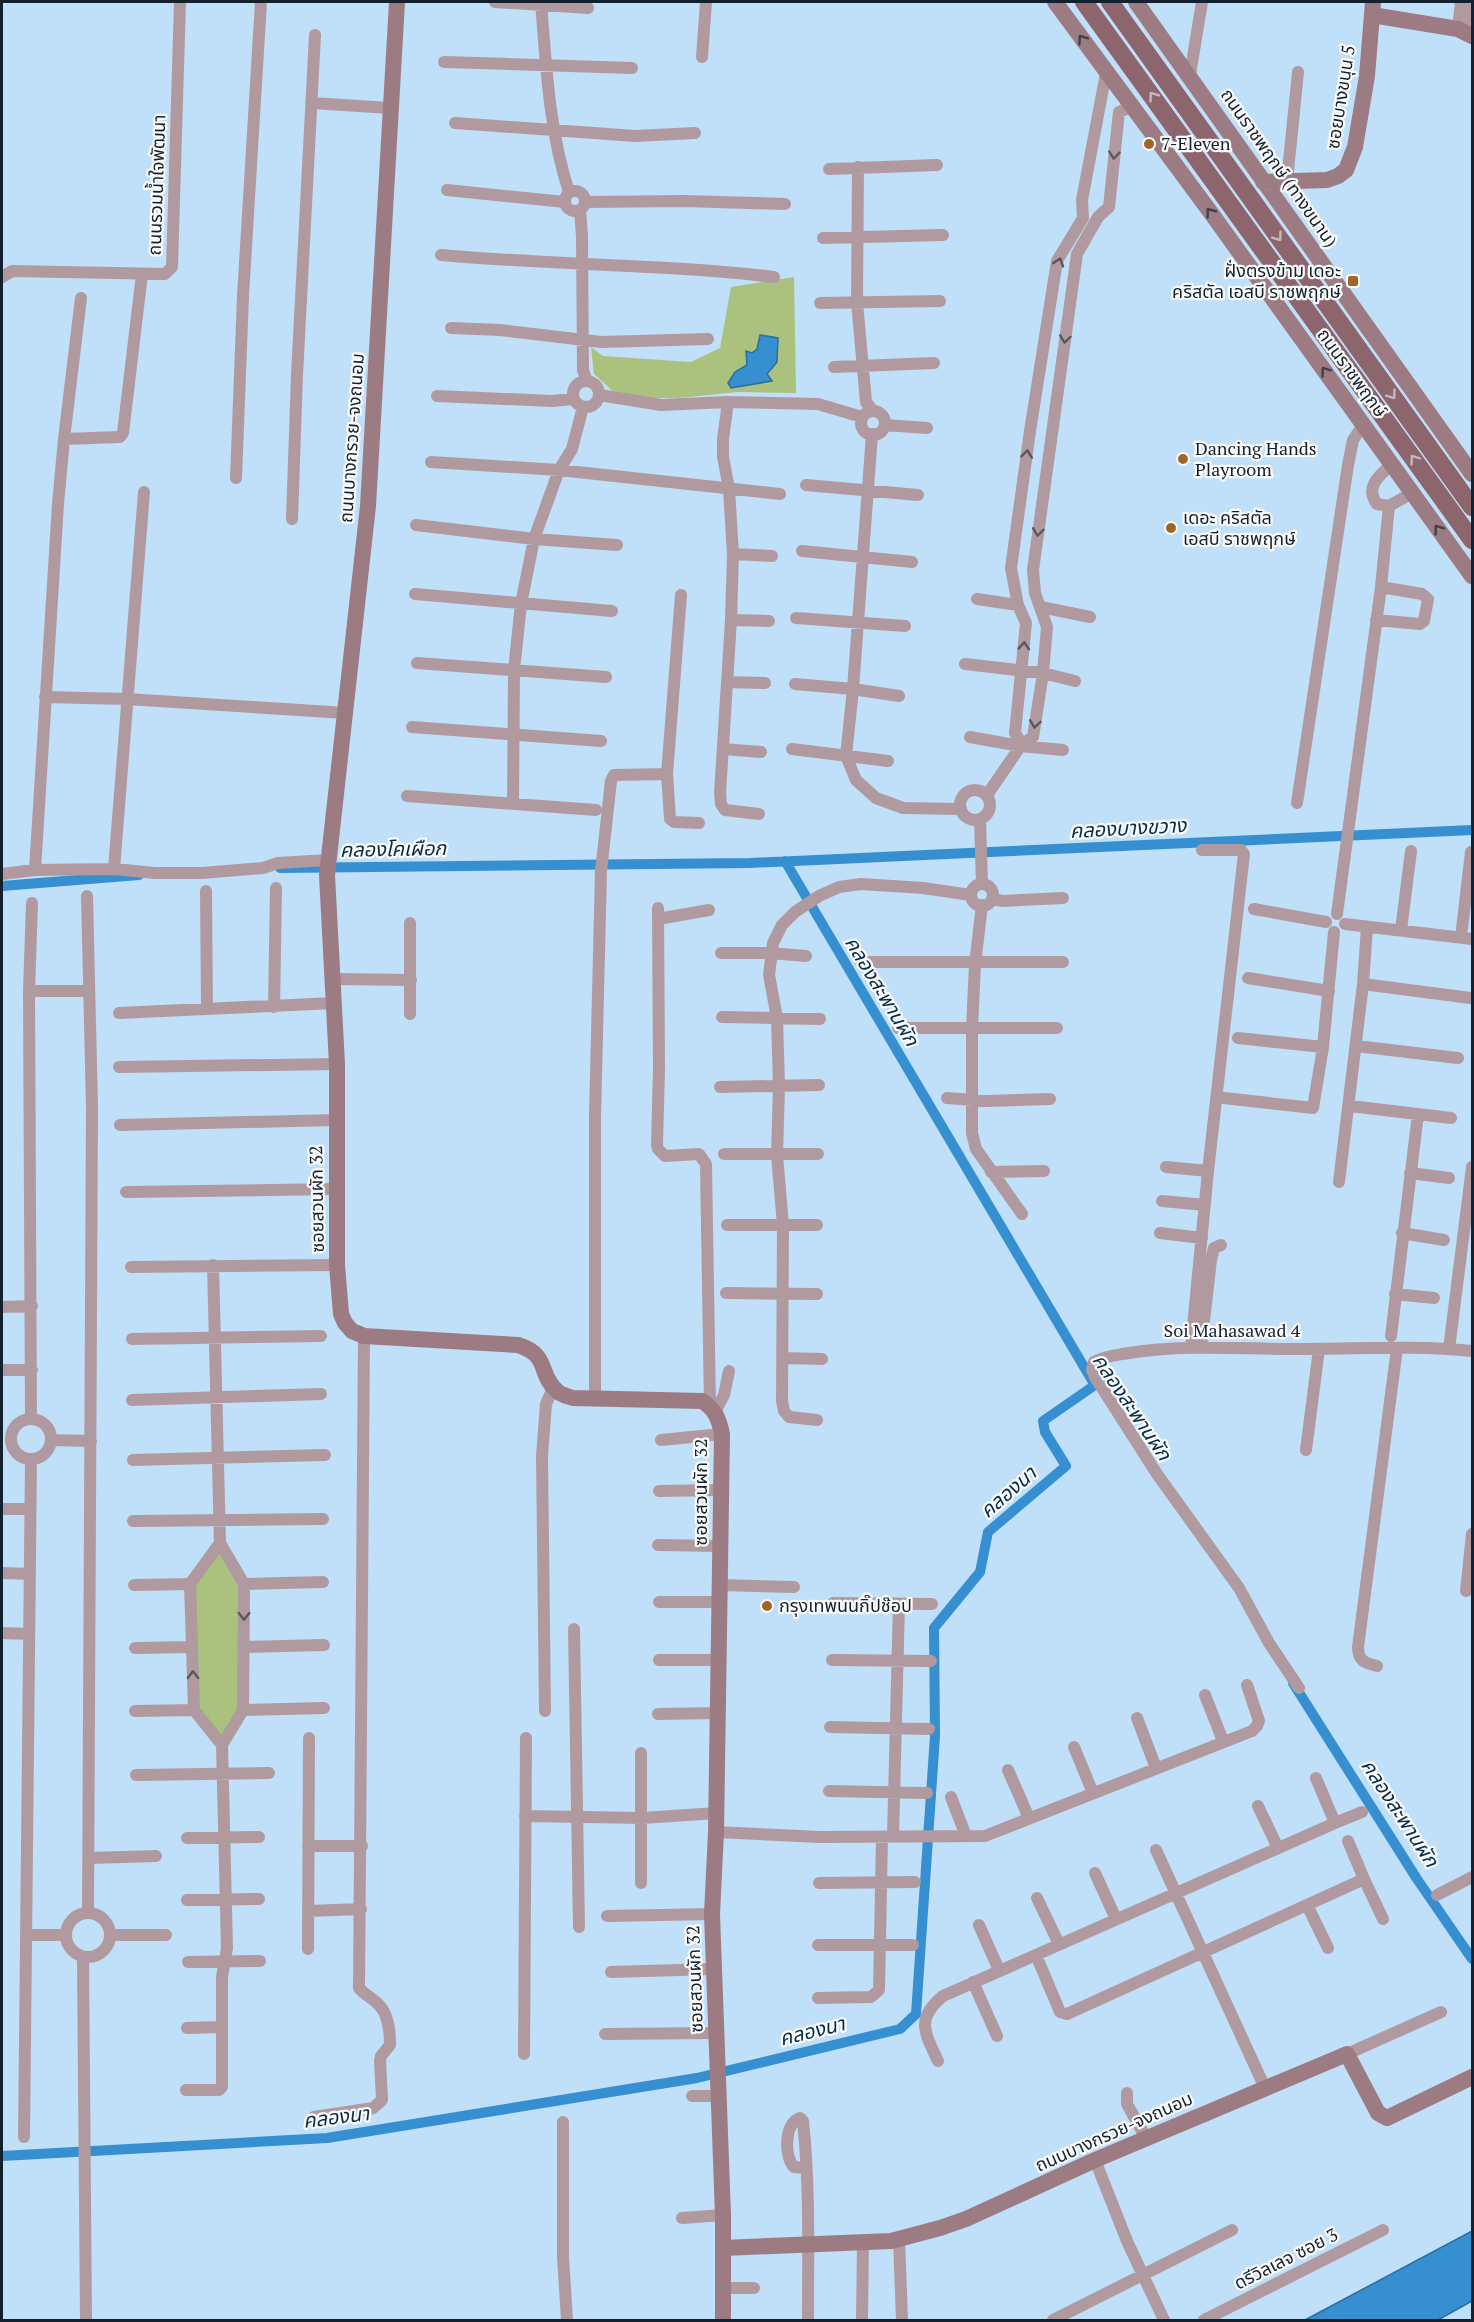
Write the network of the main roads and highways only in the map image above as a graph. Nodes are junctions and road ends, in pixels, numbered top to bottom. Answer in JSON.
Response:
{"nodes":[{"id":1,"x":1084,"y":2,"type":"edge"},
{"id":2,"x":1110,"y":2,"type":"edge"},
{"id":3,"x":1444,"y":467,"type":"junction"},
{"id":4,"x":1473,"y":493,"type":"edge"},
{"id":5,"x":1473,"y":507,"type":"edge"},
{"id":6,"x":1473,"y":540,"type":"edge"}],
"edges":[{"from":6,"to":1,"type":"main road","name":"ถนนราชพฤกษ์","one_way":true},
{"from":2,"to":3,"type":"main road","name":"ถนนราชพฤกษ์","one_way":true},
{"from":3,"to":4,"type":"main road"},
{"from":3,"to":5,"type":"main road","name":"ถนนราชพฤกษ์"}]}
